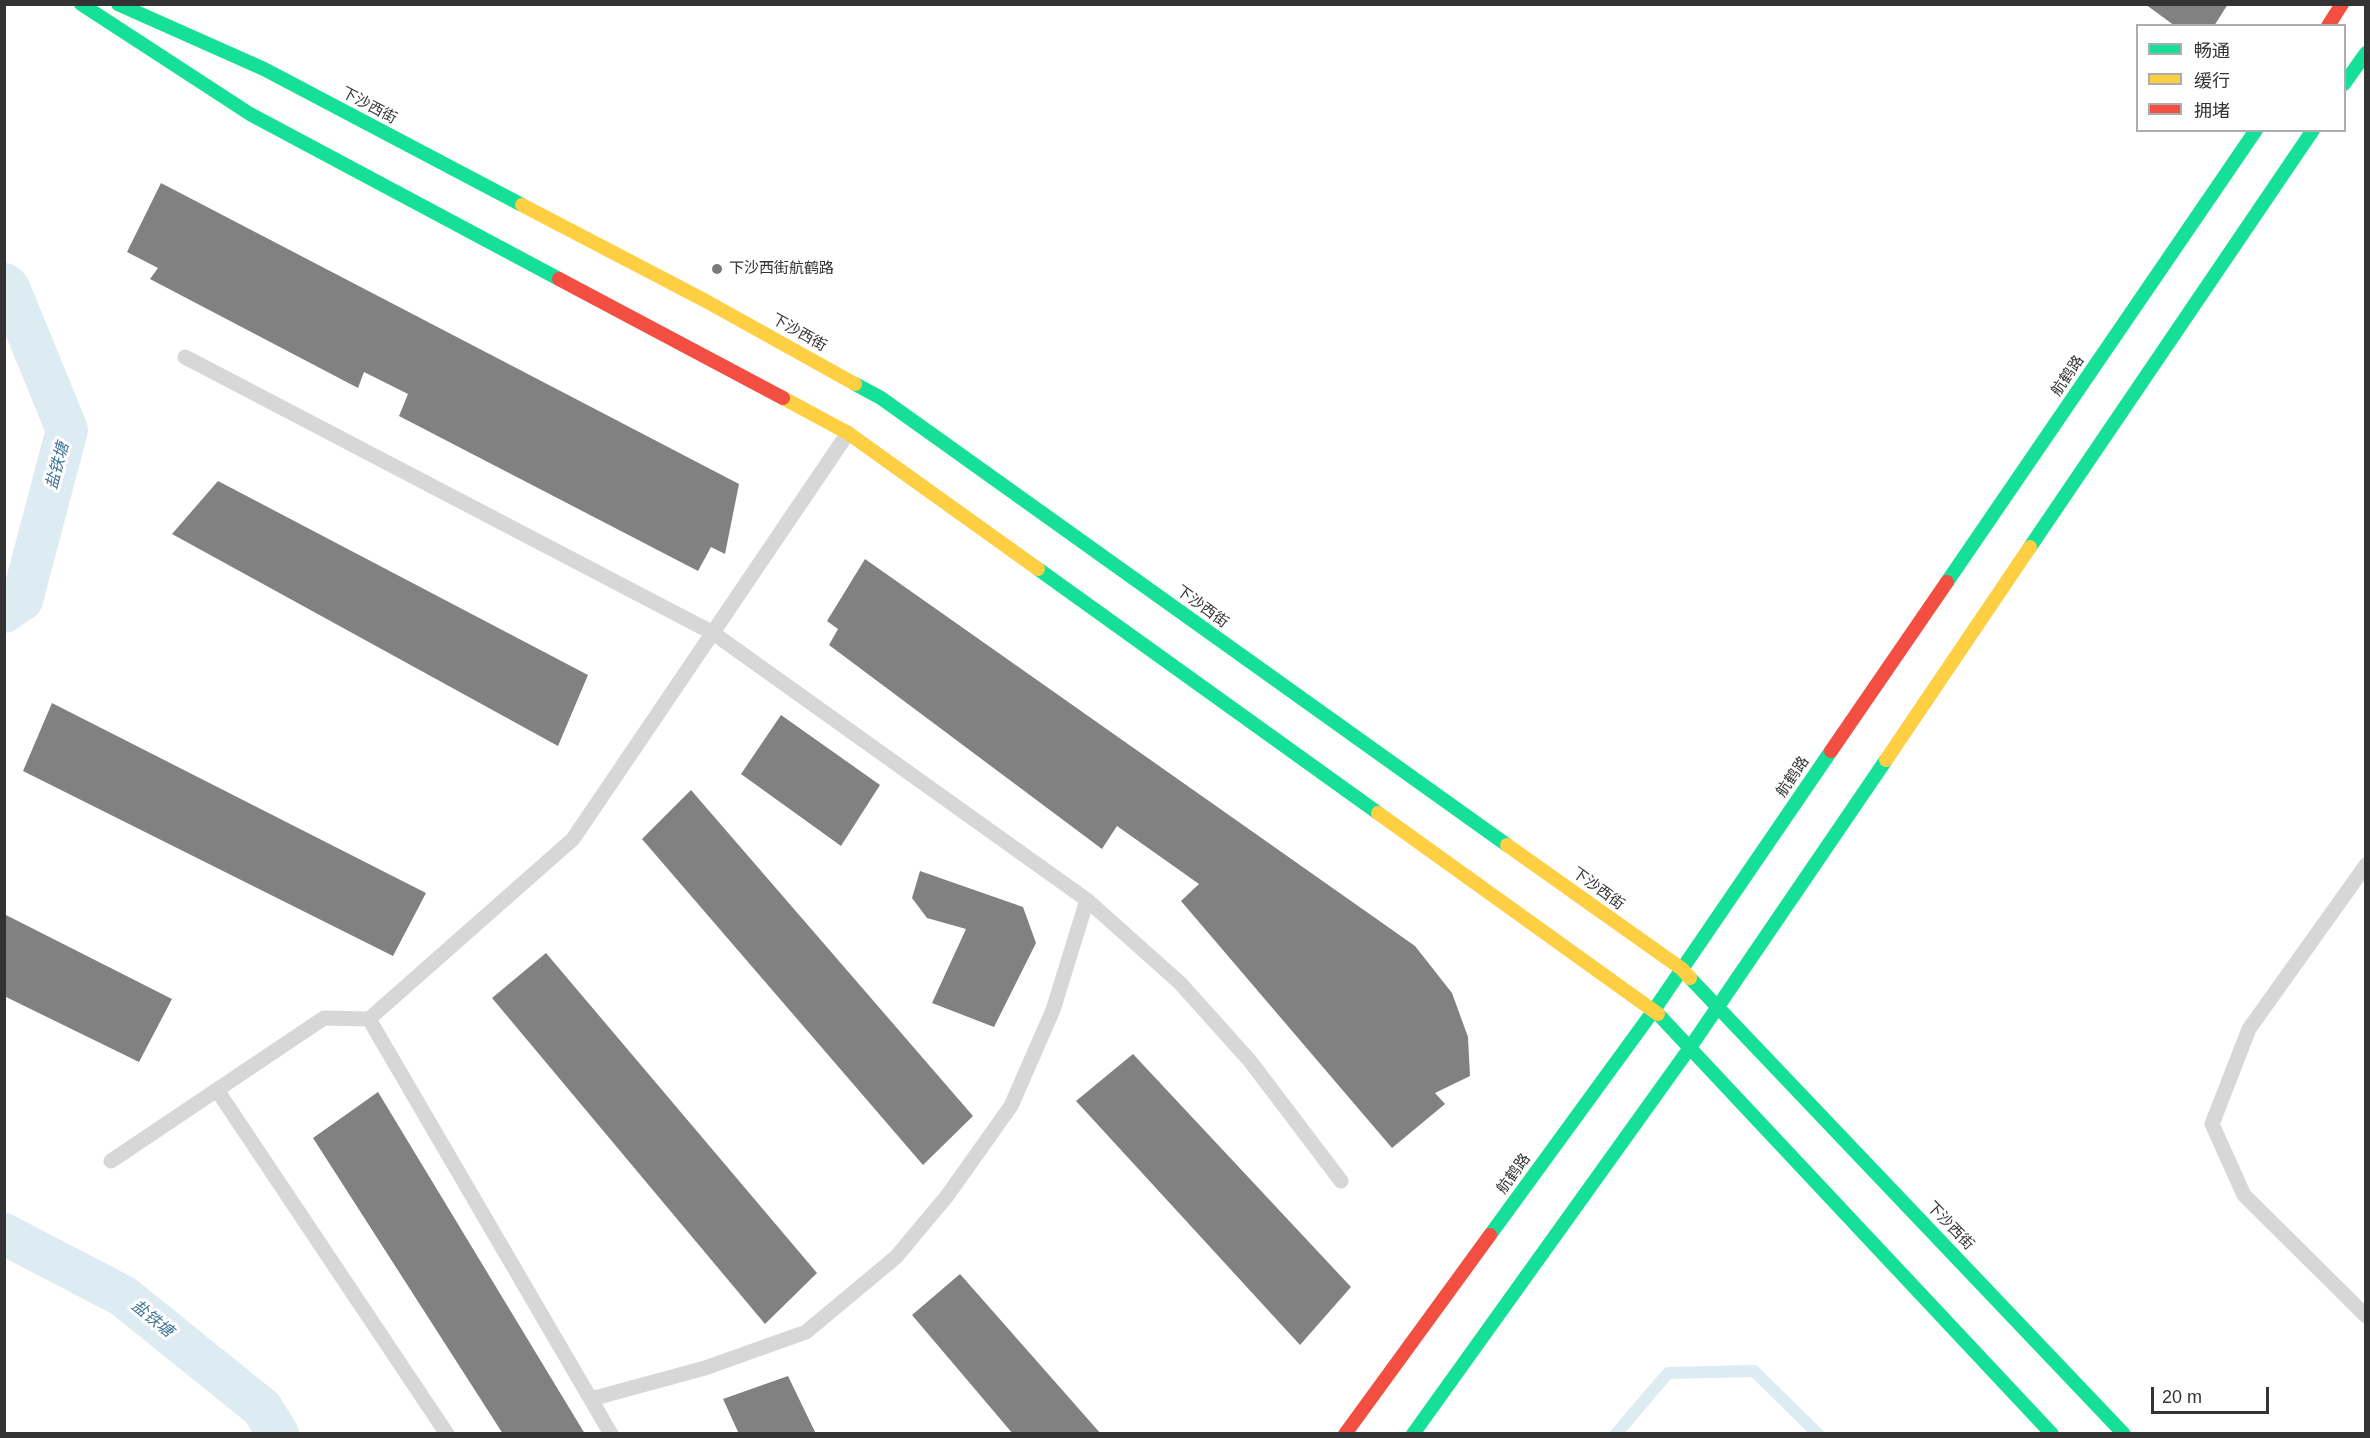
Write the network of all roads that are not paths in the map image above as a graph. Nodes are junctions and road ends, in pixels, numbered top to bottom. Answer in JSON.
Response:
{"nodes":[{"id":1,"x":81,"y":4,"type":"edge"},
{"id":2,"x":118,"y":4,"type":"edge"},
{"id":3,"x":2342,"y":4,"type":"edge"},
{"id":4,"x":2329,"y":24,"type":"edge"},
{"id":5,"x":2366,"y":53,"type":"edge"},
{"id":6,"x":2346,"y":81,"type":"edge"},
{"id":7,"x":2255,"y":132,"type":"edge"},
{"id":8,"x":2312,"y":132,"type":"edge"},
{"id":9,"x":185,"y":357,"type":"dead end"},
{"id":10,"x":848,"y":434,"type":"junction"},
{"id":11,"x":713,"y":633,"type":"junction"},
{"id":12,"x":2366,"y":865,"type":"edge"},
{"id":13,"x":1087,"y":900,"type":"junction"},
{"id":14,"x":1682,"y":969,"type":"junction"},
{"id":15,"x":1718,"y":1007,"type":"junction"},
{"id":16,"x":1654,"y":1010,"type":"junction"},
{"id":17,"x":369,"y":1019,"type":"junction"},
{"id":18,"x":1689,"y":1049,"type":"junction"},
{"id":19,"x":217,"y":1090,"type":"junction"},
{"id":20,"x":111,"y":1161,"type":"dead end"},
{"id":21,"x":1341,"y":1181,"type":"dead end"},
{"id":22,"x":2366,"y":1316,"type":"edge"},
{"id":23,"x":591,"y":1399,"type":"junction"},
{"id":24,"x":447,"y":1434,"type":"edge"},
{"id":25,"x":611,"y":1434,"type":"edge"},
{"id":26,"x":1345,"y":1434,"type":"edge"},
{"id":27,"x":1413,"y":1434,"type":"edge"},
{"id":28,"x":2052,"y":1434,"type":"edge"},
{"id":29,"x":2124,"y":1434,"type":"edge"}],
"edges":[{"from":1,"to":10,"type":"street"},
{"from":2,"to":14,"type":"street","name":"下沙西街"},
{"from":3,"to":4,"type":"street"},
{"from":5,"to":6,"type":"street"},
{"from":7,"to":14,"type":"street","name":"航鹤路"},
{"from":8,"to":15,"type":"street"},
{"from":9,"to":11,"type":"lane"},
{"from":10,"to":11,"type":"lane"},
{"from":10,"to":16,"type":"street"},
{"from":11,"to":13,"type":"lane"},
{"from":11,"to":17,"type":"lane"},
{"from":12,"to":22,"type":"lane"},
{"from":13,"to":21,"type":"lane"},
{"from":13,"to":23,"type":"lane"},
{"from":14,"to":15,"type":"street","name":"下沙西街"},
{"from":14,"to":16,"type":"street","name":"航鹤路"},
{"from":15,"to":18,"type":"street"},
{"from":15,"to":29,"type":"street","name":"下沙西街"},
{"from":16,"to":18,"type":"street"},
{"from":16,"to":26,"type":"street","name":"航鹤路"},
{"from":17,"to":19,"type":"lane"},
{"from":17,"to":23,"type":"lane"},
{"from":18,"to":27,"type":"street"},
{"from":18,"to":28,"type":"street"},
{"from":19,"to":20,"type":"lane"},
{"from":19,"to":24,"type":"lane"},
{"from":23,"to":25,"type":"lane"}]}
